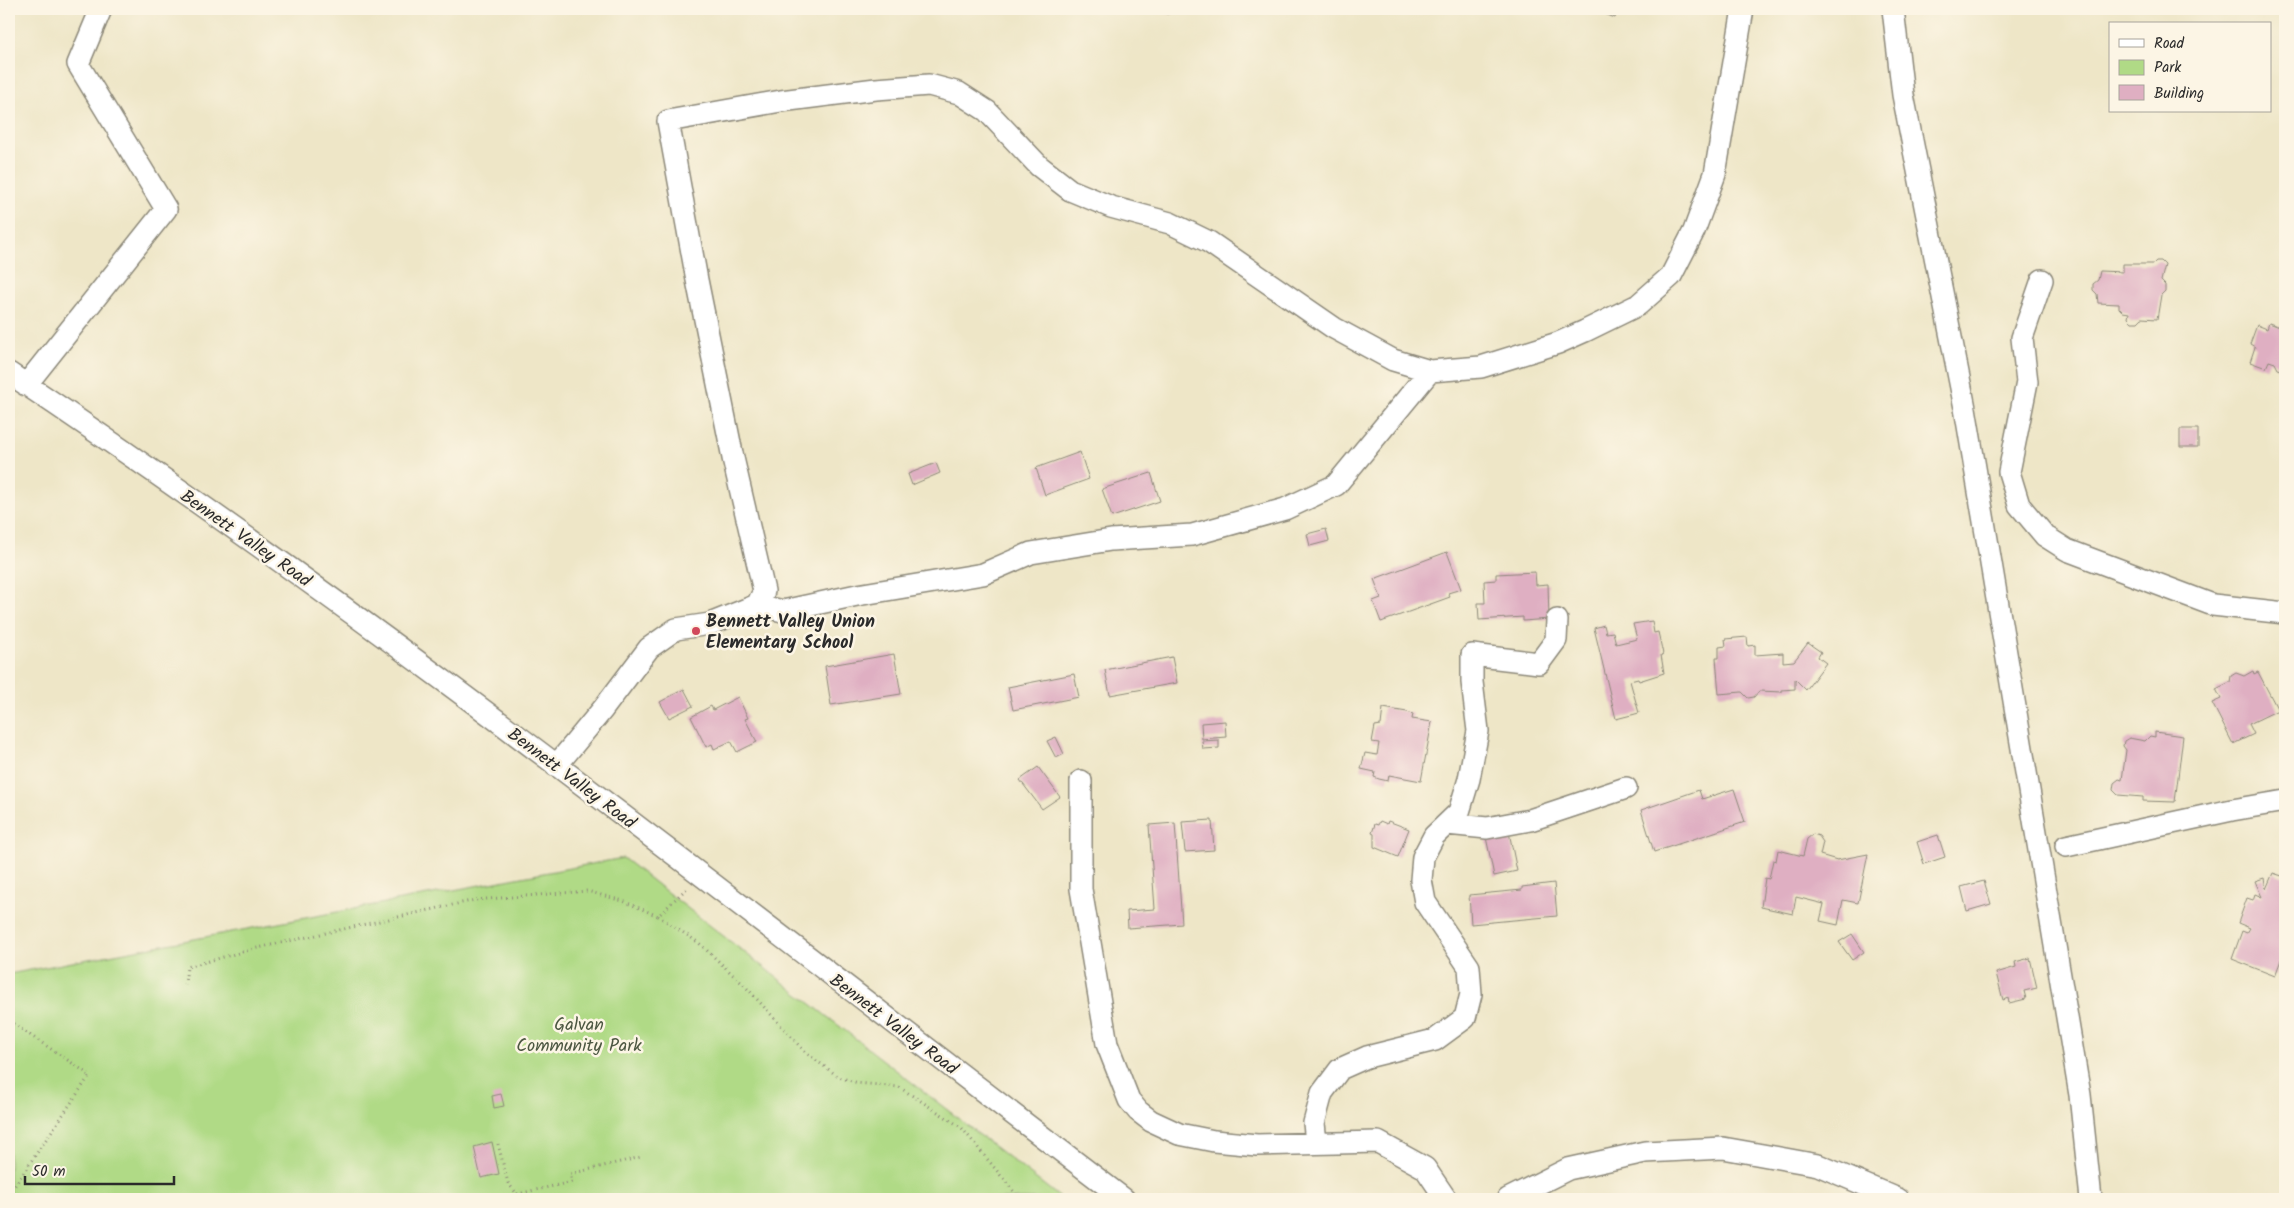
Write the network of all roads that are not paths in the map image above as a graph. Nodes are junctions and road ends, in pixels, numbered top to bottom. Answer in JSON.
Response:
{"nodes":[{"id":1,"x":101,"y":9,"type":"edge"},
{"id":2,"x":1743,"y":9,"type":"edge"},
{"id":3,"x":1893,"y":9,"type":"edge"},
{"id":4,"x":2042,"y":280,"type":"dead end"},
{"id":5,"x":1430,"y":371,"type":"junction"},
{"id":6,"x":9,"y":373,"type":"edge"},
{"id":7,"x":26,"y":385,"type":"junction"},
{"id":8,"x":757,"y":605,"type":"junction"},
{"id":9,"x":2285,"y":613,"type":"edge"},
{"id":10,"x":1557,"y":620,"type":"dead end"},
{"id":11,"x":556,"y":766,"type":"junction"},
{"id":12,"x":1081,"y":781,"type":"dead end"},
{"id":13,"x":1626,"y":788,"type":"dead end"},
{"id":14,"x":2285,"y":801,"type":"edge"},
{"id":15,"x":1447,"y":824,"type":"junction"},
{"id":16,"x":2066,"y":846,"type":"dead end"},
{"id":17,"x":1316,"y":1143,"type":"junction"},
{"id":18,"x":1124,"y":1199,"type":"edge"},
{"id":19,"x":1446,"y":1199,"type":"edge"},
{"id":20,"x":1508,"y":1199,"type":"edge"},
{"id":21,"x":1898,"y":1199,"type":"edge"},
{"id":22,"x":2092,"y":1199,"type":"edge"}],
"edges":[{"from":1,"to":7,"type":"street"},
{"from":2,"to":5,"type":"street"},
{"from":3,"to":22,"type":"street"},
{"from":4,"to":9,"type":"street"},
{"from":5,"to":8,"type":"street"},
{"from":5,"to":8,"type":"street"},
{"from":6,"to":7,"type":"street","name":"Bennett Valley Road"},
{"from":7,"to":11,"type":"street","name":"Bennett Valley Road"},
{"from":8,"to":11,"type":"street"},
{"from":10,"to":15,"type":"street"},
{"from":11,"to":18,"type":"street","name":"Bennett Valley Road"},
{"from":12,"to":17,"type":"street"},
{"from":13,"to":15,"type":"street"},
{"from":14,"to":16,"type":"street"},
{"from":15,"to":17,"type":"street"},
{"from":17,"to":19,"type":"street"},
{"from":20,"to":21,"type":"street"}]}
